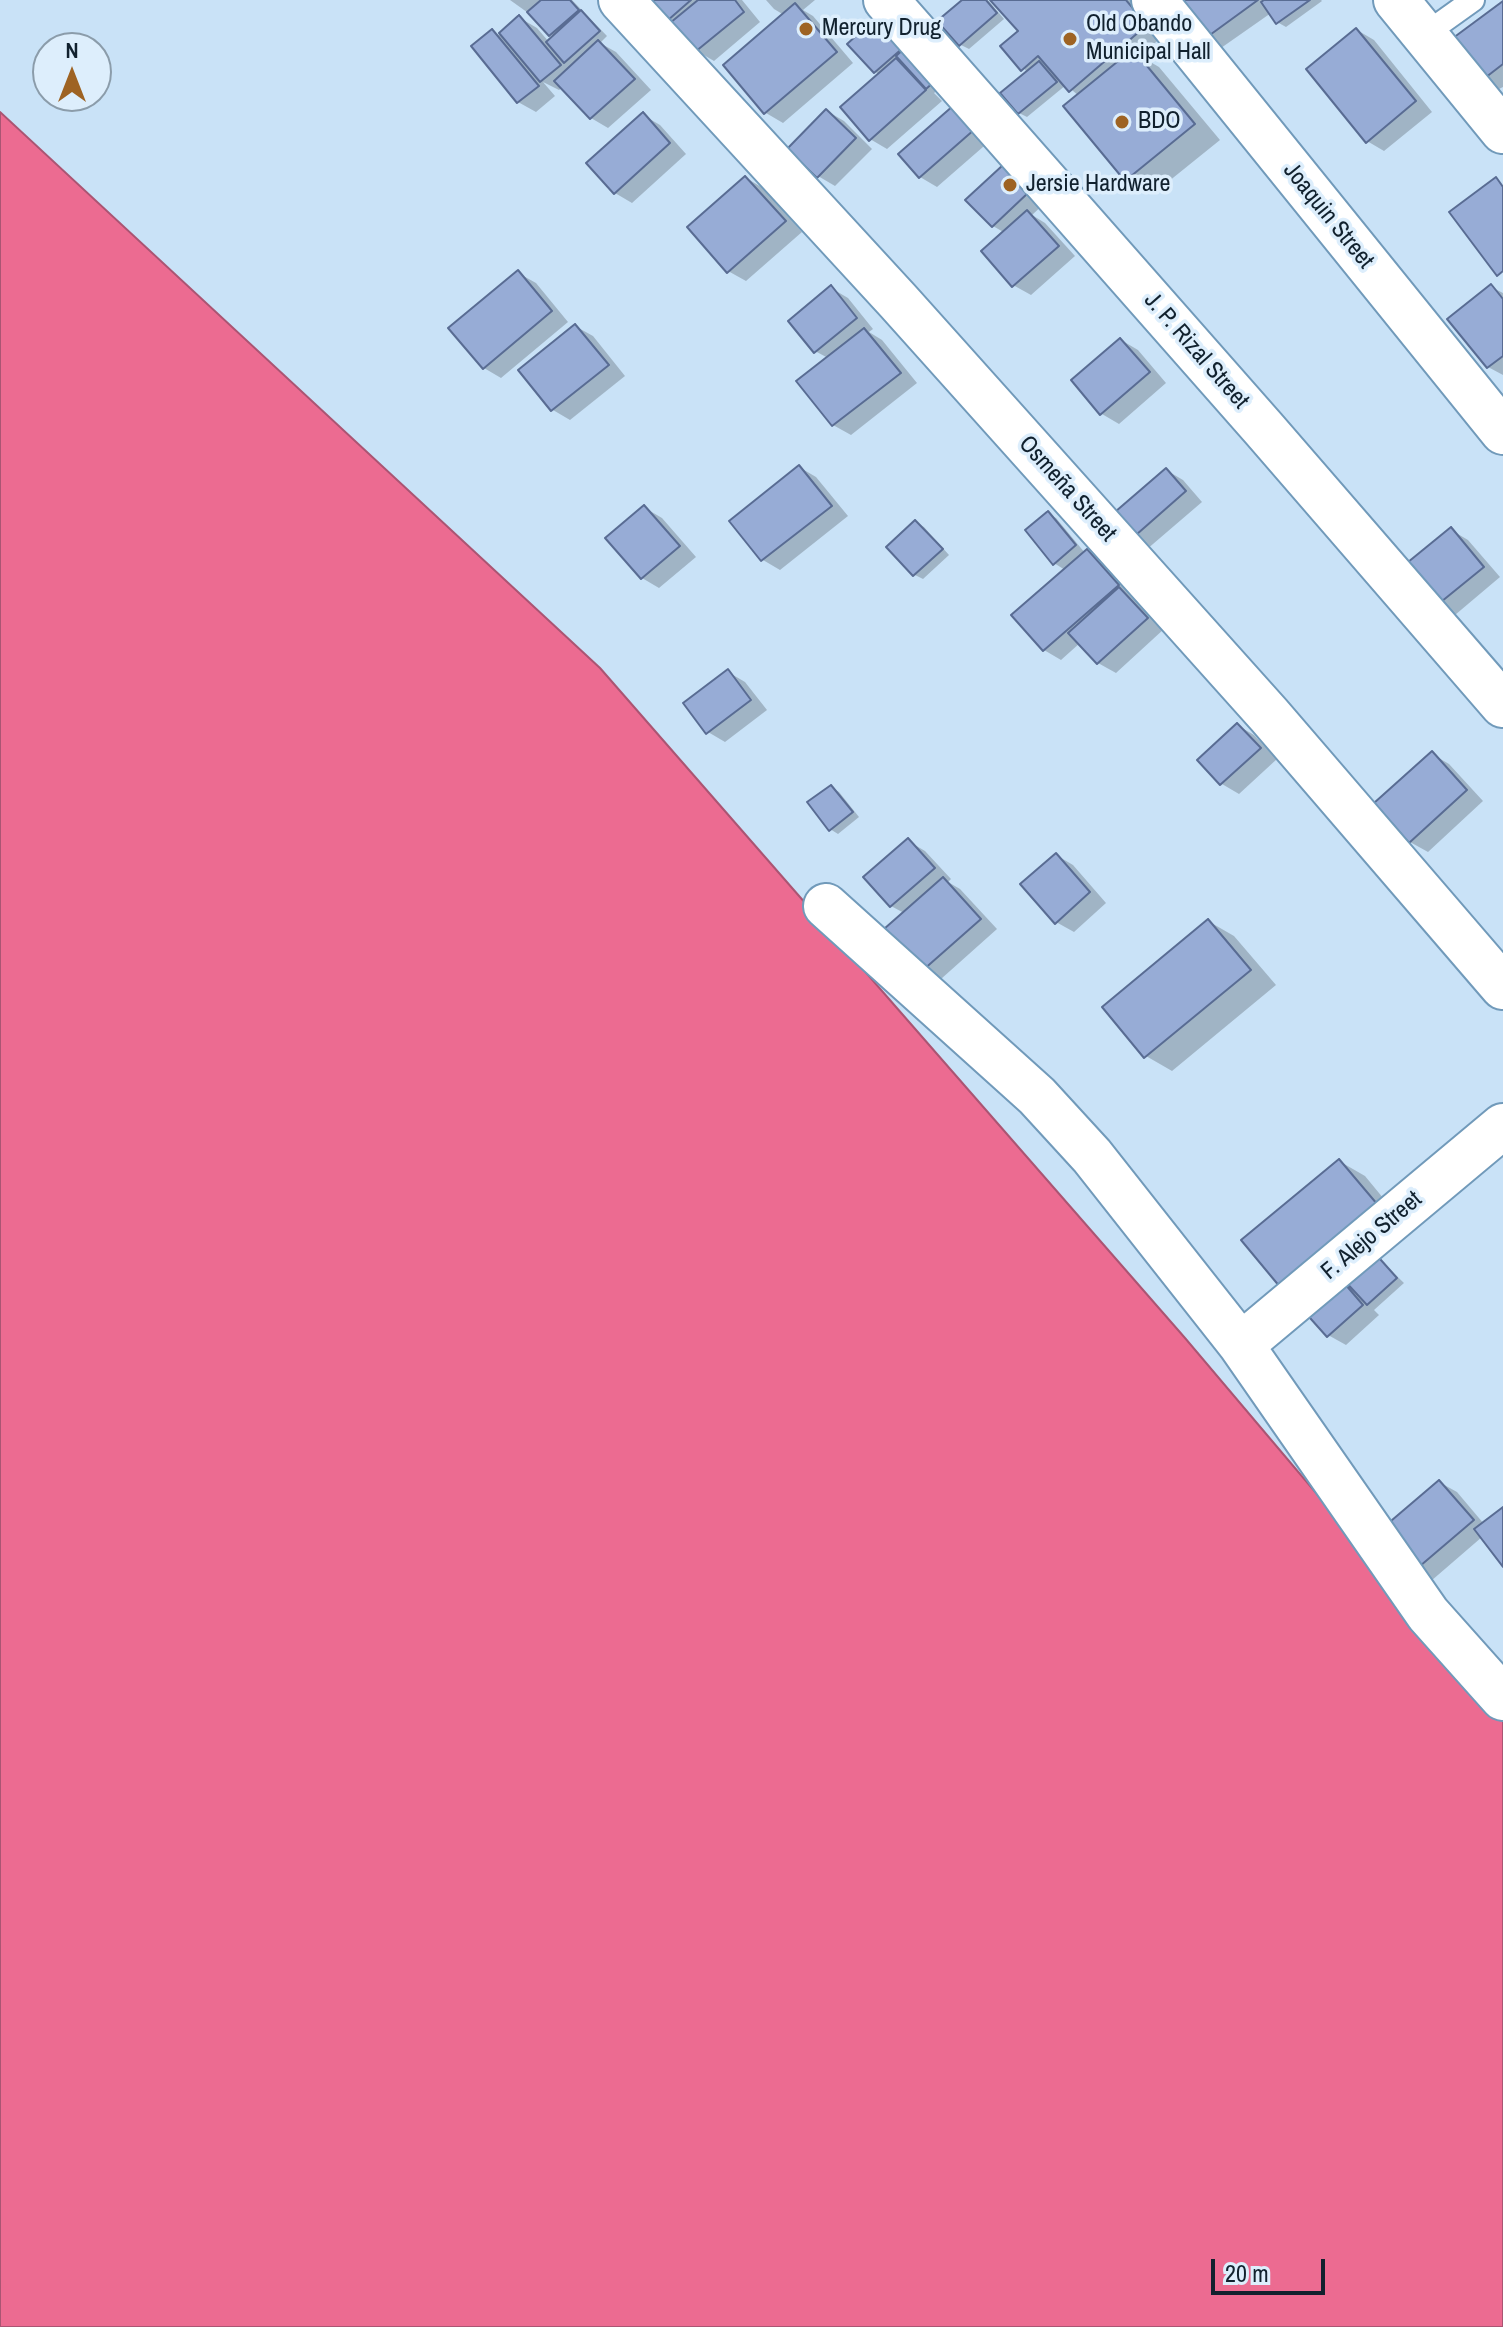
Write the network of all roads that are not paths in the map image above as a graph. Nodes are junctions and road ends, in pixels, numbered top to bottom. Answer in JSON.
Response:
{"nodes":[{"id":1,"x":621,"y":0,"type":"edge"},
{"id":2,"x":886,"y":0,"type":"edge"},
{"id":3,"x":1154,"y":0,"type":"edge"},
{"id":4,"x":1396,"y":0,"type":"edge"},
{"id":5,"x":1473,"y":0,"type":"edge"},
{"id":6,"x":1424,"y":35,"type":"junction"},
{"id":7,"x":1503,"y":131,"type":"edge"},
{"id":8,"x":1503,"y":432,"type":"edge"},
{"id":9,"x":1503,"y":705,"type":"edge"},
{"id":10,"x":826,"y":906,"type":"dead end"},
{"id":11,"x":1503,"y":987,"type":"edge"},
{"id":12,"x":1503,"y":1126,"type":"edge"},
{"id":13,"x":1241,"y":1345,"type":"junction"},
{"id":14,"x":1503,"y":1698,"type":"edge"}],
"edges":[{"from":1,"to":11,"type":"street","name":"Osmeña Street"},
{"from":2,"to":9,"type":"street","name":"J. P. Rizal Street"},
{"from":3,"to":8,"type":"street","name":"Joaquin Street"},
{"from":4,"to":6,"type":"street"},
{"from":5,"to":6,"type":"lane"},
{"from":6,"to":7,"type":"street"},
{"from":10,"to":13,"type":"street"},
{"from":12,"to":13,"type":"street","name":"F. Alejo Street"},
{"from":13,"to":14,"type":"street"}]}
